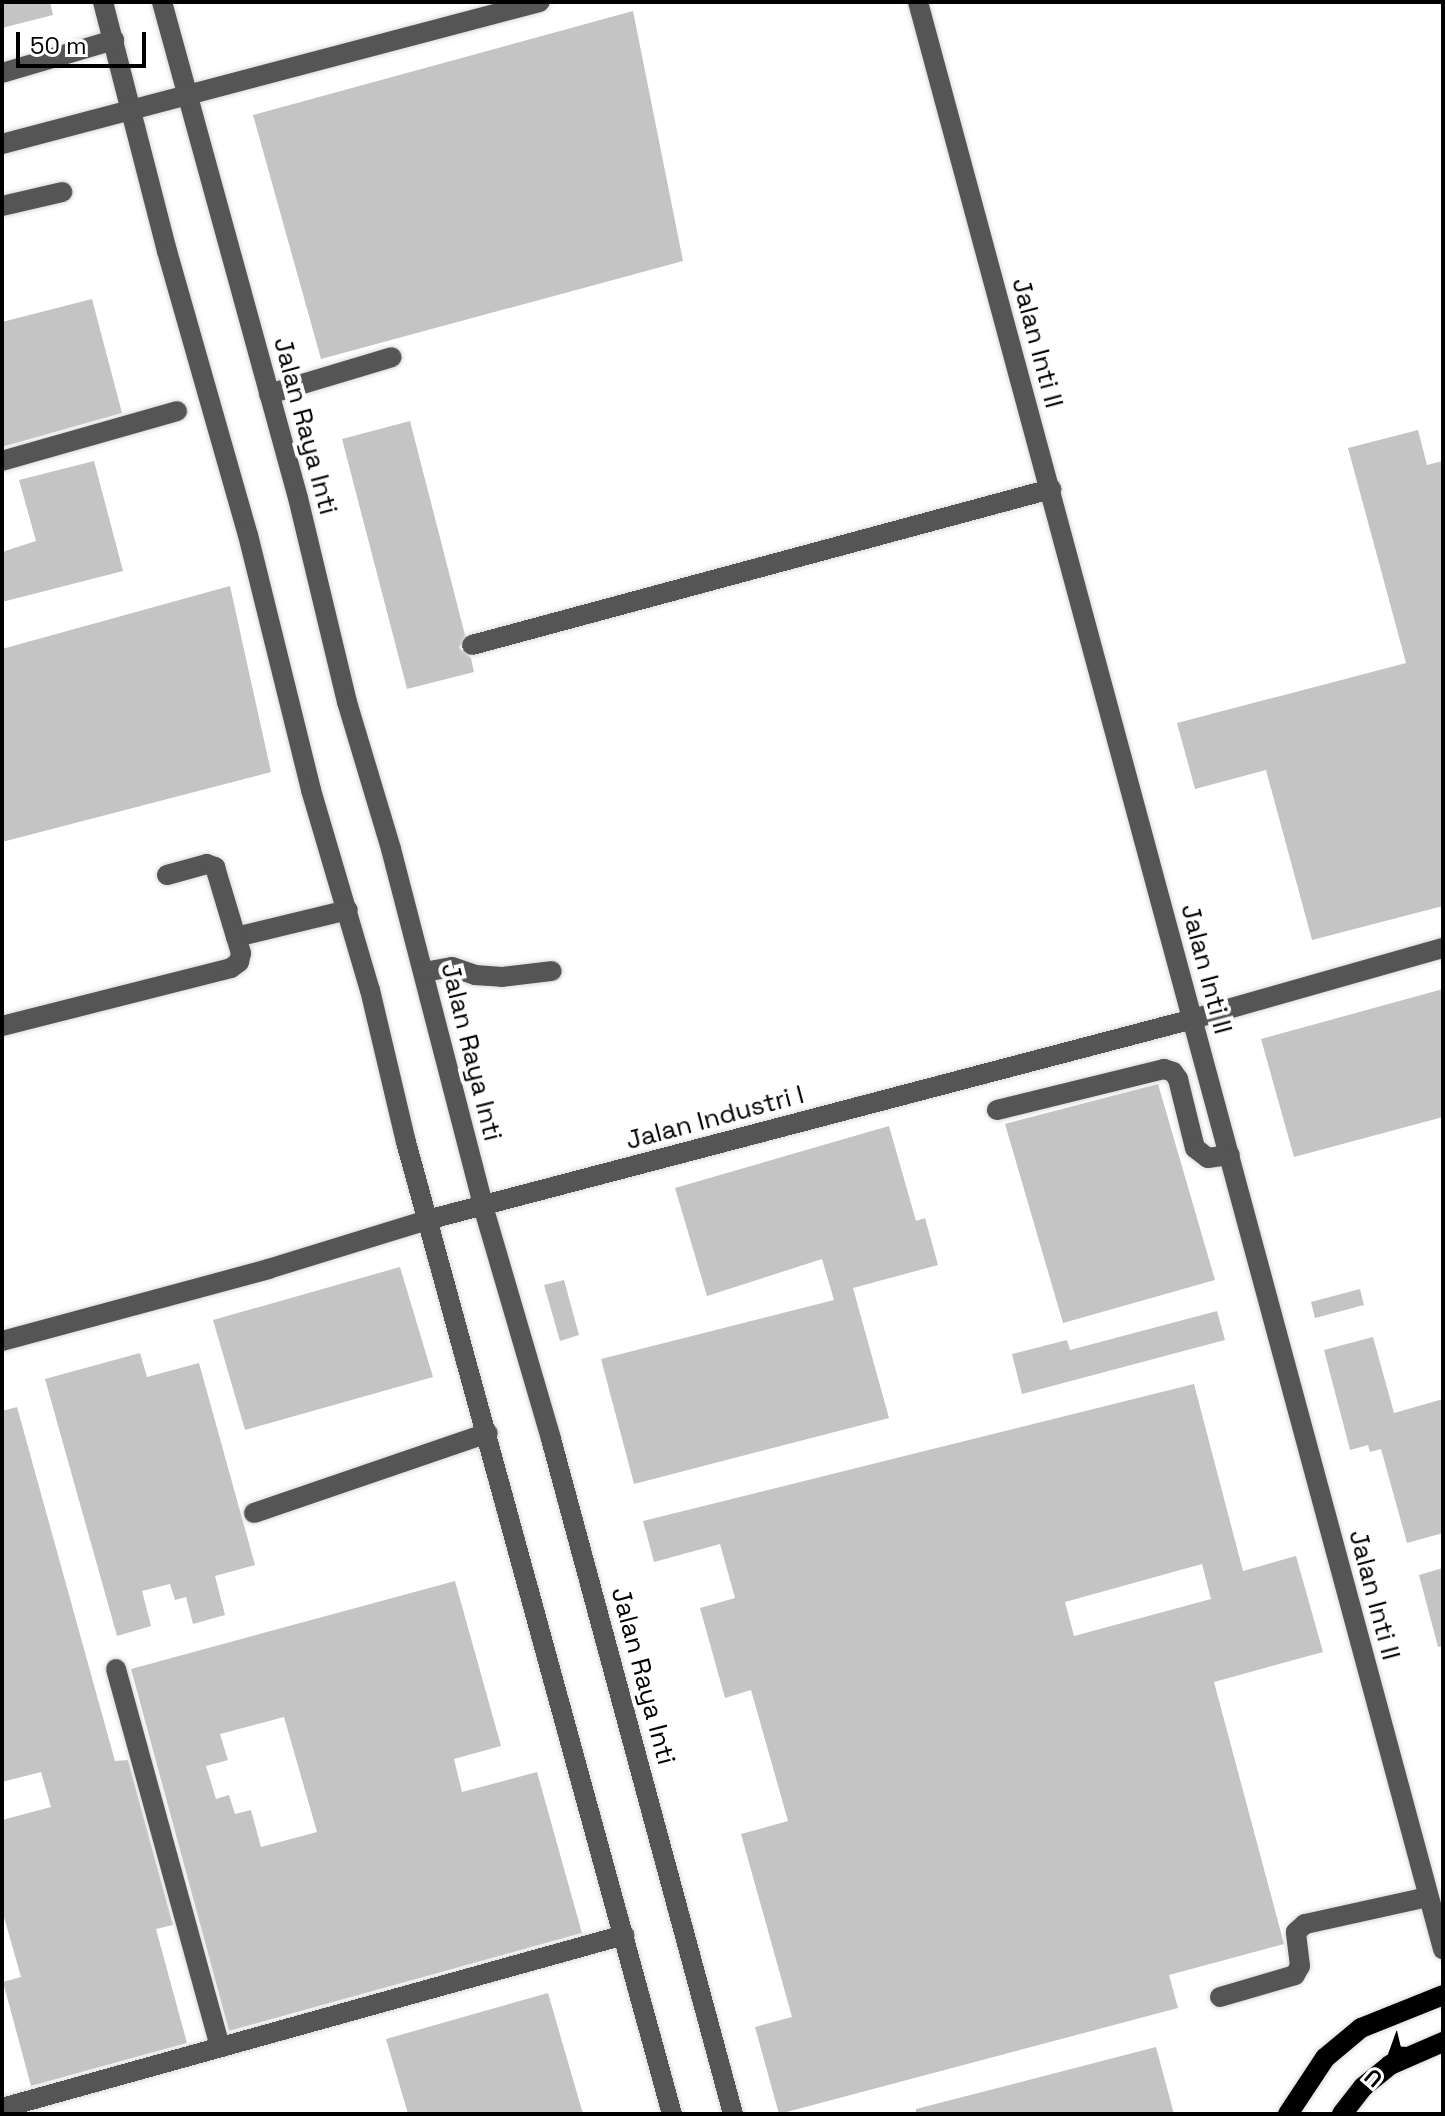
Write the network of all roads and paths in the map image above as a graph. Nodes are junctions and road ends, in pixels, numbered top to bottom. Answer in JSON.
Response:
{"nodes":[{"id":1,"x":103,"y":2,"type":"edge"},
{"id":2,"x":162,"y":2,"type":"edge"},
{"id":3,"x":540,"y":2,"type":"edge"},
{"id":4,"x":918,"y":2,"type":"edge"},
{"id":5,"x":114,"y":40,"type":"junction"},
{"id":6,"x":2,"y":73,"type":"edge"},
{"id":7,"x":189,"y":95,"type":"junction"},
{"id":8,"x":132,"y":108,"type":"junction"},
{"id":9,"x":2,"y":144,"type":"edge"},
{"id":10,"x":62,"y":192,"type":"dead end"},
{"id":11,"x":2,"y":206,"type":"edge"},
{"id":12,"x":392,"y":357,"type":"dead end"},
{"id":13,"x":269,"y":394,"type":"junction"},
{"id":14,"x":177,"y":411,"type":"dead end"},
{"id":15,"x":2,"y":461,"type":"edge"},
{"id":16,"x":1051,"y":489,"type":"junction"},
{"id":17,"x":472,"y":645,"type":"dead end"},
{"id":18,"x":167,"y":875,"type":"dead end"},
{"id":19,"x":348,"y":910,"type":"junction"},
{"id":20,"x":236,"y":937,"type":"junction"},
{"id":21,"x":1443,"y":948,"type":"edge"},
{"id":22,"x":552,"y":971,"type":"dead end"},
{"id":23,"x":424,"y":972,"type":"junction"},
{"id":24,"x":1193,"y":1019,"type":"junction"},
{"id":25,"x":2,"y":1026,"type":"edge"},
{"id":26,"x":997,"y":1110,"type":"dead end"},
{"id":27,"x":1230,"y":1155,"type":"junction"},
{"id":28,"x":483,"y":1206,"type":"junction"},
{"id":29,"x":427,"y":1220,"type":"junction"},
{"id":30,"x":2,"y":1341,"type":"edge"},
{"id":31,"x":488,"y":1433,"type":"junction"},
{"id":32,"x":254,"y":1513,"type":"dead end"},
{"id":33,"x":116,"y":1669,"type":"dead end"},
{"id":34,"x":1428,"y":1897,"type":"junction"},
{"id":35,"x":624,"y":1935,"type":"junction"},
{"id":36,"x":1443,"y":1949,"type":"edge"},
{"id":37,"x":1443,"y":1995,"type":"edge"},
{"id":38,"x":1220,"y":1997,"type":"dead end"},
{"id":39,"x":1443,"y":2042,"type":"edge"},
{"id":40,"x":220,"y":2047,"type":"junction"},
{"id":41,"x":2,"y":2108,"type":"edge"},
{"id":42,"x":672,"y":2114,"type":"edge"},
{"id":43,"x":733,"y":2114,"type":"edge"},
{"id":44,"x":1288,"y":2114,"type":"edge"},
{"id":45,"x":1342,"y":2114,"type":"edge"}],
"edges":[{"from":1,"to":5,"type":"street"},
{"from":2,"to":7,"type":"street","name":"Jalan Raya Inti"},
{"from":3,"to":7,"type":"street"},
{"from":4,"to":16,"type":"street","name":"Jalan Inti II"},
{"from":5,"to":6,"type":"street"},
{"from":5,"to":8,"type":"street"},
{"from":7,"to":8,"type":"street"},
{"from":7,"to":13,"type":"street","name":"Jalan Raya Inti"},
{"from":8,"to":9,"type":"street"},
{"from":8,"to":19,"type":"street"},
{"from":10,"to":11,"type":"street"},
{"from":12,"to":13,"type":"street"},
{"from":13,"to":23,"type":"street","name":"Jalan Raya Inti"},
{"from":14,"to":15,"type":"street"},
{"from":16,"to":17,"type":"street"},
{"from":16,"to":24,"type":"street","name":"Jalan Inti II"},
{"from":18,"to":20,"type":"street"},
{"from":19,"to":20,"type":"street"},
{"from":19,"to":29,"type":"street"},
{"from":20,"to":25,"type":"street"},
{"from":21,"to":24,"type":"street","name":"Jalan Industri I"},
{"from":22,"to":23,"type":"street"},
{"from":23,"to":28,"type":"street","name":"Jalan Raya Inti"},
{"from":24,"to":27,"type":"street","name":"Jalan Inti II"},
{"from":24,"to":28,"type":"street","name":"Jalan Industri I"},
{"from":26,"to":27,"type":"street"},
{"from":27,"to":34,"type":"street","name":"Jalan Inti II"},
{"from":28,"to":29,"type":"street","name":"Jalan Industri I"},
{"from":28,"to":43,"type":"street","name":"Jalan Raya Inti"},
{"from":29,"to":30,"type":"street","name":"Jalan Industri I"},
{"from":29,"to":31,"type":"street"},
{"from":31,"to":32,"type":"street"},
{"from":31,"to":35,"type":"street"},
{"from":33,"to":40,"type":"street"},
{"from":34,"to":36,"type":"street","name":"Jalan Inti II"},
{"from":34,"to":38,"type":"street"},
{"from":35,"to":40,"type":"street"},
{"from":35,"to":42,"type":"street"},
{"from":37,"to":44,"type":"main road"},
{"from":39,"to":45,"type":"main road"},
{"from":40,"to":41,"type":"street"}]}
